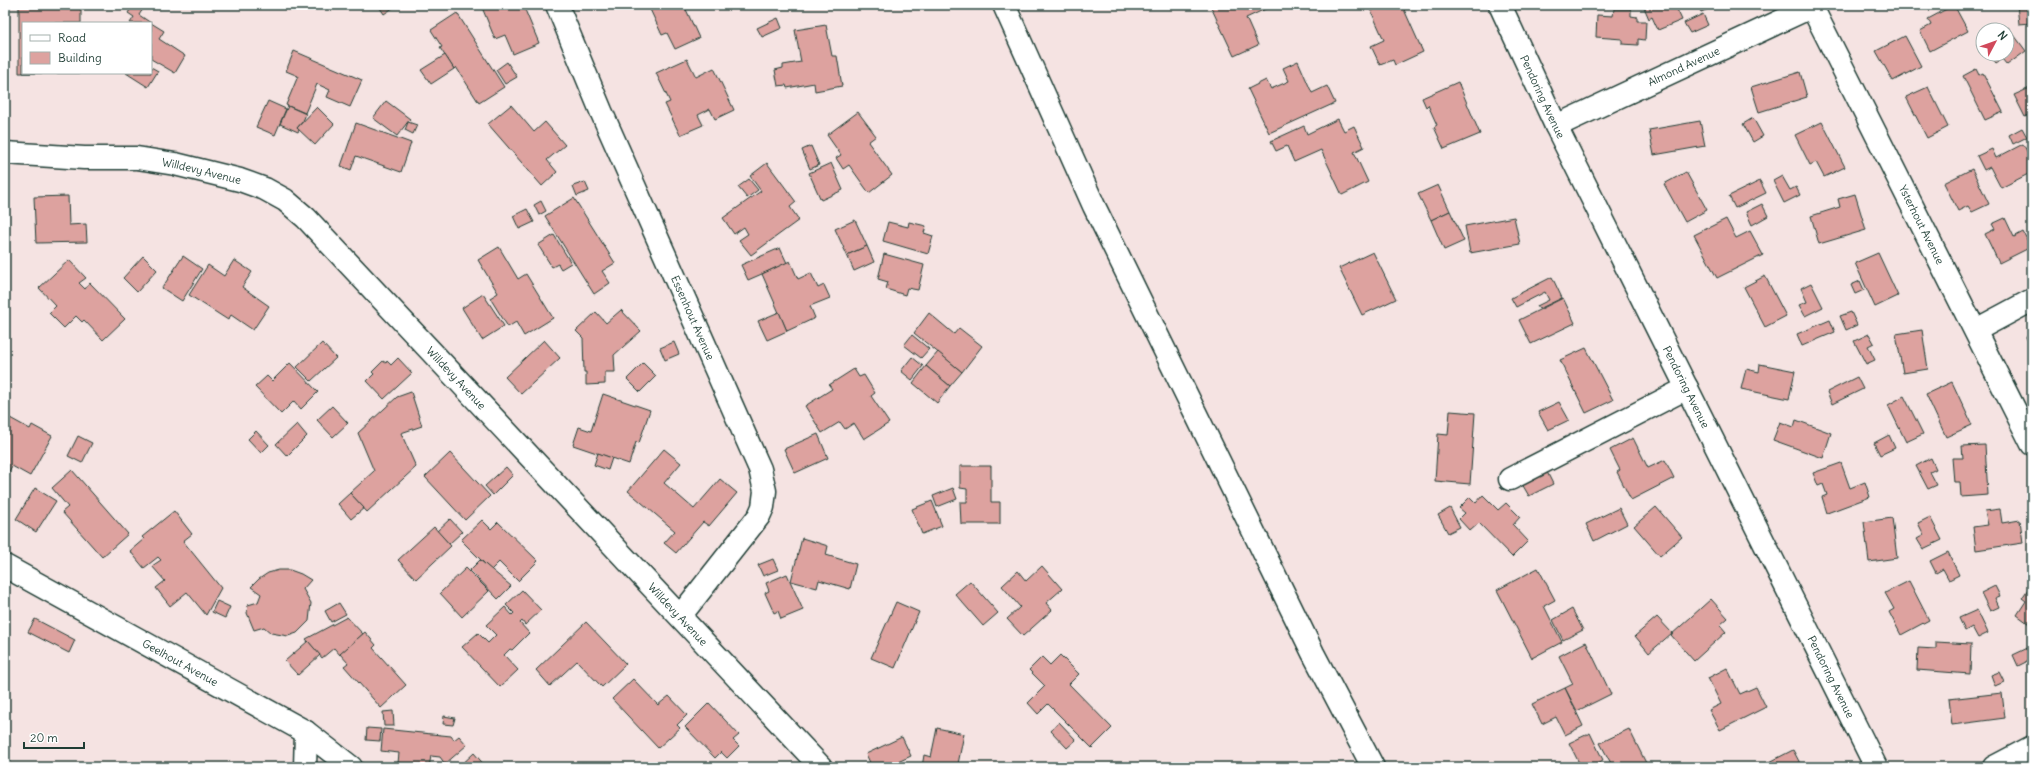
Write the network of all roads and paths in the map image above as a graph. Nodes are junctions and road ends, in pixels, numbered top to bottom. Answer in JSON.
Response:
{"nodes":[{"id":1,"x":557,"y":5,"type":"edge"},
{"id":2,"x":1004,"y":5,"type":"edge"},
{"id":3,"x":1500,"y":5,"type":"edge"},
{"id":4,"x":1811,"y":6,"type":"edge"},
{"id":5,"x":1556,"y":126,"type":"junction"},
{"id":6,"x":5,"y":153,"type":"edge"},
{"id":7,"x":2032,"y":300,"type":"edge"},
{"id":8,"x":1976,"y":330,"type":"junction"},
{"id":9,"x":1687,"y":388,"type":"junction"},
{"id":10,"x":2032,"y":444,"type":"edge"},
{"id":11,"x":1510,"y":479,"type":"dead end"},
{"id":12,"x":5,"y":566,"type":"edge"},
{"id":13,"x":680,"y":615,"type":"junction"},
{"id":14,"x":306,"y":732,"type":"junction"},
{"id":15,"x":2032,"y":747,"type":"edge"},
{"id":16,"x":305,"y":767,"type":"edge"},
{"id":17,"x":351,"y":767,"type":"edge"},
{"id":18,"x":821,"y":767,"type":"edge"},
{"id":19,"x":1373,"y":767,"type":"edge"},
{"id":20,"x":1876,"y":767,"type":"edge"},
{"id":21,"x":1994,"y":767,"type":"edge"}],
"edges":[{"from":1,"to":13,"type":"main road","name":"Essenhout Avenue"},
{"from":2,"to":19,"type":"main road"},
{"from":3,"to":5,"type":"main road","name":"Pendoring Avenue"},
{"from":4,"to":5,"type":"main road","name":"Almond Avenue"},
{"from":4,"to":8,"type":"main road","name":"Ysterhout Avenue"},
{"from":5,"to":9,"type":"main road","name":"Pendoring Avenue"},
{"from":6,"to":13,"type":"main road","name":"Willdevy Avenue"},
{"from":7,"to":8,"type":"main road"},
{"from":8,"to":10,"type":"main road","name":"Ysterhout Avenue"},
{"from":9,"to":11,"type":"main road"},
{"from":9,"to":20,"type":"main road","name":"Pendoring Avenue"},
{"from":12,"to":14,"type":"main road","name":"Geelhout Avenue"},
{"from":13,"to":18,"type":"main road","name":"Willdevy Avenue"},
{"from":14,"to":16,"type":"main road"},
{"from":14,"to":17,"type":"main road","name":"Geelhout Avenue"},
{"from":15,"to":21,"type":"main road"}]}
